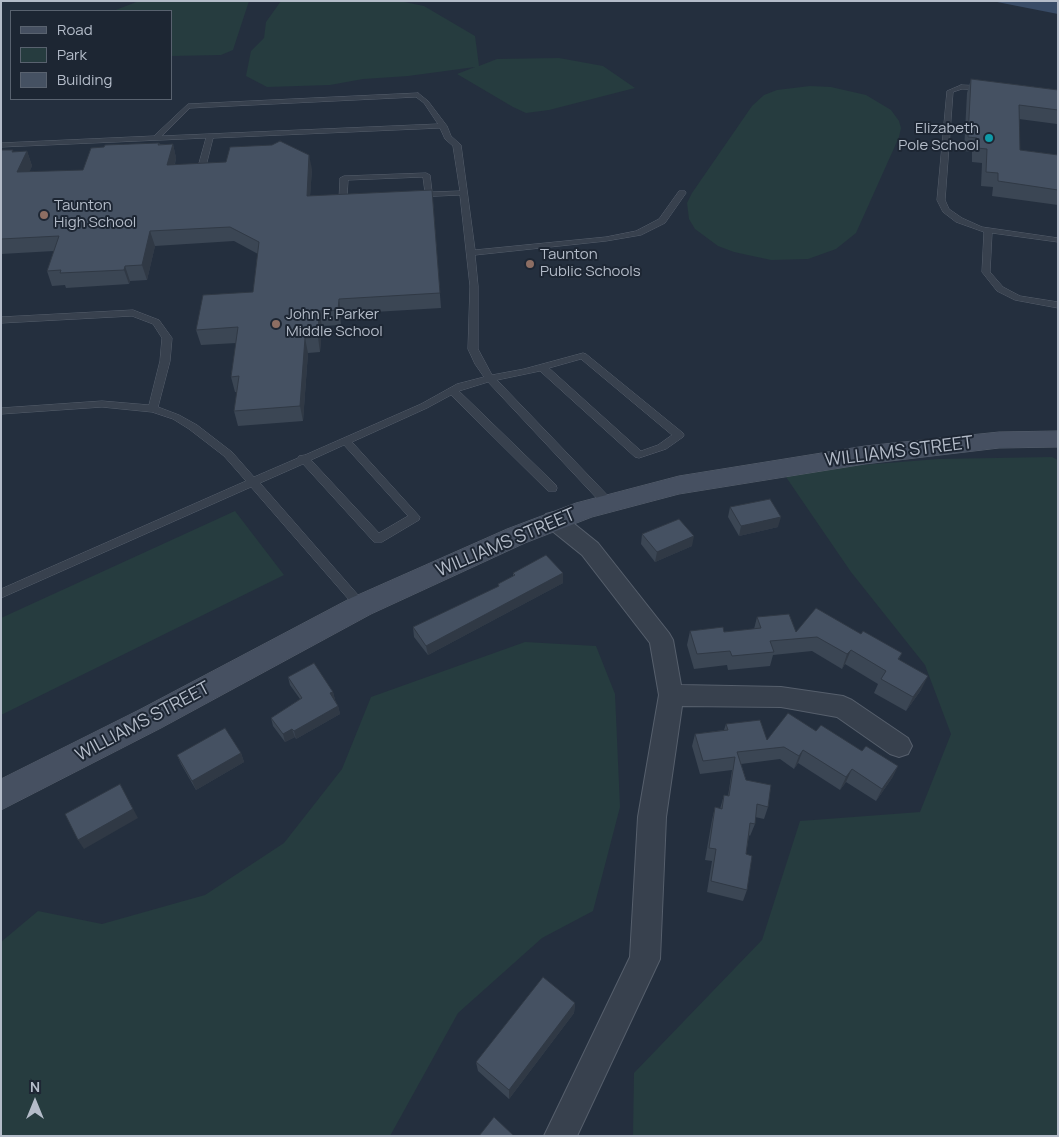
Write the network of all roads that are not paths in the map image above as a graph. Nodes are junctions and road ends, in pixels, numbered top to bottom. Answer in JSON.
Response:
{"nodes":[{"id":1,"x":994,"y":89,"type":"edge"},
{"id":2,"x":443,"y":126,"type":"junction"},
{"id":3,"x":210,"y":136,"type":"junction"},
{"id":4,"x":156,"y":138,"type":"junction"},
{"id":5,"x":1,"y":145,"type":"edge"},
{"id":6,"x":200,"y":174,"type":"edge"},
{"id":7,"x":464,"y":193,"type":"junction"},
{"id":8,"x":682,"y":193,"type":"dead end"},
{"id":9,"x":429,"y":195,"type":"junction"},
{"id":10,"x":410,"y":196,"type":"edge"},
{"id":11,"x":362,"y":198,"type":"edge"},
{"id":12,"x":988,"y":230,"type":"junction"},
{"id":13,"x":1058,"y":240,"type":"edge"},
{"id":14,"x":471,"y":252,"type":"junction"},
{"id":15,"x":1058,"y":305,"type":"edge"},
{"id":16,"x":3,"y":320,"type":"edge"},
{"id":17,"x":1,"y":331,"type":"edge"},
{"id":18,"x":542,"y":367,"type":"junction"},
{"id":19,"x":490,"y":378,"type":"junction"},
{"id":20,"x":452,"y":390,"type":"junction"},
{"id":21,"x":153,"y":409,"type":"junction"},
{"id":22,"x":1,"y":411,"type":"edge"},
{"id":23,"x":1058,"y":439,"type":"edge"},
{"id":24,"x":345,"y":440,"type":"junction"},
{"id":25,"x":303,"y":458,"type":"junction"},
{"id":26,"x":252,"y":482,"type":"junction"},
{"id":27,"x":552,"y":488,"type":"dead end"},
{"id":28,"x":608,"y":503,"type":"junction"},
{"id":29,"x":554,"y":520,"type":"junction"},
{"id":30,"x":1,"y":594,"type":"edge"},
{"id":31,"x":361,"y":606,"type":"junction"},
{"id":32,"x":671,"y":695,"type":"junction"},
{"id":33,"x":899,"y":746,"type":"dead end"},
{"id":34,"x":1,"y":795,"type":"edge"},
{"id":35,"x":560,"y":1136,"type":"edge"}],
"edges":[{"from":1,"to":12,"type":"lane"},
{"from":2,"to":3,"type":"lane"},
{"from":2,"to":4,"type":"lane"},
{"from":2,"to":7,"type":"lane"},
{"from":3,"to":4,"type":"lane"},
{"from":3,"to":6,"type":"lane"},
{"from":4,"to":5,"type":"lane"},
{"from":7,"to":9,"type":"lane"},
{"from":7,"to":14,"type":"lane"},
{"from":8,"to":14,"type":"lane"},
{"from":9,"to":10,"type":"lane"},
{"from":9,"to":11,"type":"lane"},
{"from":12,"to":13,"type":"lane"},
{"from":12,"to":15,"type":"lane"},
{"from":14,"to":19,"type":"lane"},
{"from":16,"to":17,"type":"lane"},
{"from":16,"to":21,"type":"lane"},
{"from":18,"to":18,"type":"lane"},
{"from":18,"to":19,"type":"lane"},
{"from":19,"to":20,"type":"lane"},
{"from":19,"to":28,"type":"lane"},
{"from":20,"to":24,"type":"lane"},
{"from":20,"to":27,"type":"lane"},
{"from":21,"to":22,"type":"lane"},
{"from":21,"to":26,"type":"lane"},
{"from":23,"to":28,"type":"street","name":"WILLIAMS STREET"},
{"from":24,"to":25,"type":"lane"},
{"from":24,"to":25,"type":"lane"},
{"from":25,"to":26,"type":"lane"},
{"from":26,"to":30,"type":"lane"},
{"from":26,"to":31,"type":"lane"},
{"from":28,"to":29,"type":"street","name":"WILLIAMS STREET"},
{"from":29,"to":31,"type":"street","name":"WILLIAMS STREET"},
{"from":29,"to":32,"type":"street"},
{"from":31,"to":34,"type":"street","name":"WILLIAMS STREET"},
{"from":32,"to":33,"type":"street"},
{"from":32,"to":35,"type":"street"}]}
